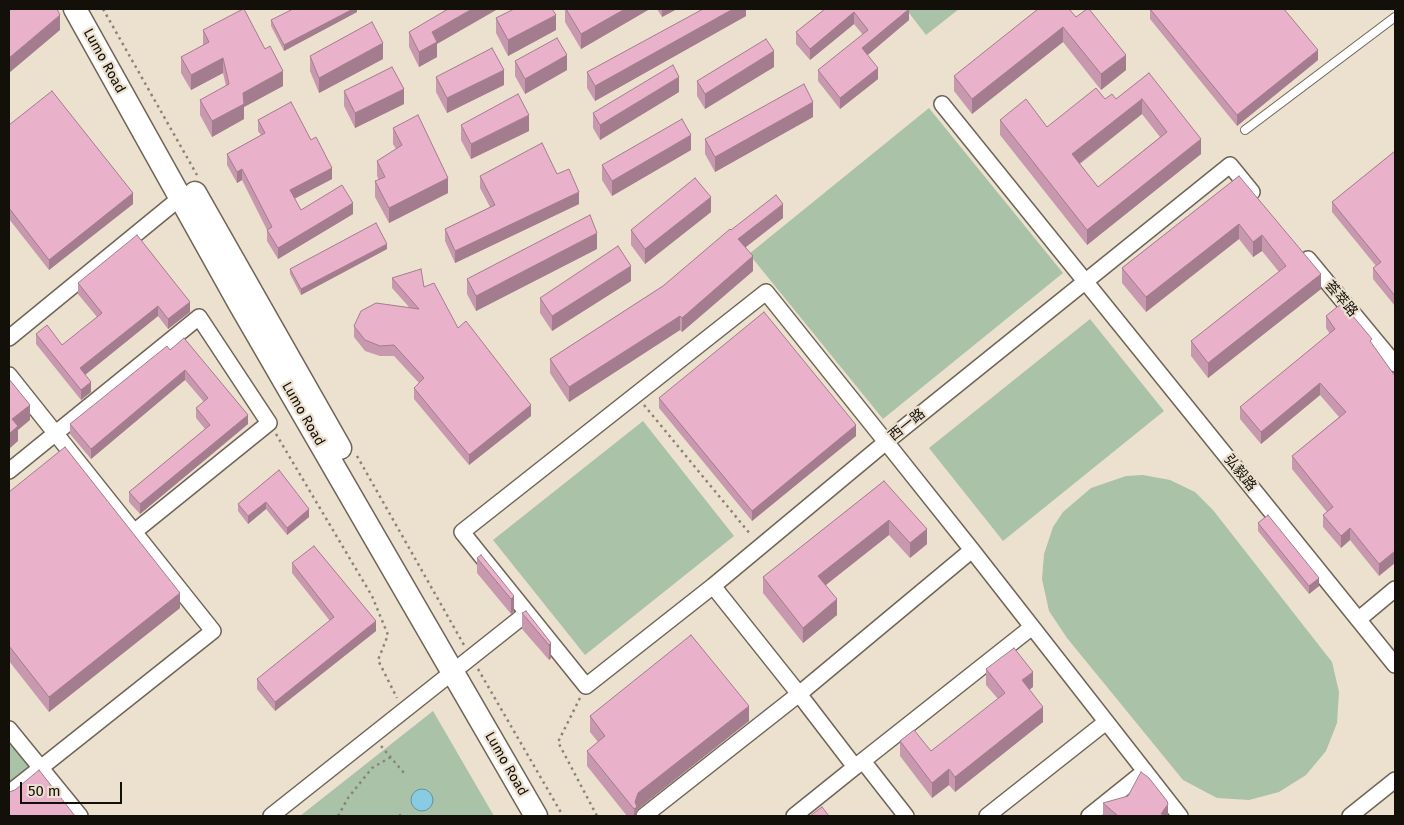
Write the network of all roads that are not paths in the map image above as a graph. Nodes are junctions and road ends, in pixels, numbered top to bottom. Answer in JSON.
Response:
{"nodes":[{"id":1,"x":75,"y":9,"type":"edge"},
{"id":2,"x":88,"y":9,"type":"edge"},
{"id":3,"x":1395,"y":17,"type":"edge"},
{"id":4,"x":942,"y":104,"type":"dead end"},
{"id":5,"x":1245,"y":130,"type":"dead end"},
{"id":6,"x":180,"y":198,"type":"junction"},
{"id":7,"x":1262,"y":203,"type":"edge"},
{"id":8,"x":1300,"y":249,"type":"edge"},
{"id":9,"x":1085,"y":281,"type":"junction"},
{"id":10,"x":9,"y":338,"type":"edge"},
{"id":11,"x":1395,"y":364,"type":"edge"},
{"id":12,"x":9,"y":376,"type":"edge"},
{"id":13,"x":55,"y":433,"type":"junction"},
{"id":14,"x":886,"y":442,"type":"junction"},
{"id":15,"x":9,"y":471,"type":"edge"},
{"id":16,"x":134,"y":532,"type":"junction"},
{"id":17,"x":972,"y":550,"type":"junction"},
{"id":18,"x":713,"y":586,"type":"junction"},
{"id":19,"x":1395,"y":588,"type":"edge"},
{"id":20,"x":527,"y":613,"type":"junction"},
{"id":21,"x":1359,"y":619,"type":"junction"},
{"id":22,"x":1032,"y":627,"type":"junction"},
{"id":23,"x":1395,"y":665,"type":"edge"},
{"id":24,"x":457,"y":668,"type":"junction"},
{"id":25,"x":799,"y":694,"type":"junction"},
{"id":26,"x":1106,"y":722,"type":"junction"},
{"id":27,"x":9,"y":729,"type":"edge"},
{"id":28,"x":859,"y":764,"type":"junction"},
{"id":29,"x":40,"y":767,"type":"junction"},
{"id":30,"x":1145,"y":771,"type":"junction"},
{"id":31,"x":1395,"y":780,"type":"edge"},
{"id":32,"x":9,"y":793,"type":"edge"},
{"id":33,"x":80,"y":816,"type":"edge"},
{"id":34,"x":271,"y":816,"type":"edge"},
{"id":35,"x":536,"y":816,"type":"edge"},
{"id":36,"x":549,"y":816,"type":"edge"},
{"id":37,"x":644,"y":816,"type":"edge"},
{"id":38,"x":794,"y":816,"type":"edge"},
{"id":39,"x":906,"y":816,"type":"edge"},
{"id":40,"x":988,"y":816,"type":"edge"},
{"id":41,"x":1089,"y":816,"type":"edge"},
{"id":42,"x":1180,"y":816,"type":"edge"},
{"id":43,"x":1350,"y":816,"type":"edge"}],
"edges":[{"from":1,"to":6,"type":"main road","name":"Lumo Road"},
{"from":2,"to":24,"type":"main road","name":"Lumo Road"},
{"from":3,"to":5,"type":"lane"},
{"from":4,"to":9,"type":"street","name":"弘毅路"},
{"from":6,"to":10,"type":"street"},
{"from":6,"to":24,"type":"main road","name":"Lumo Road"},
{"from":7,"to":9,"type":"street","name":"西一路"},
{"from":8,"to":11,"type":"street","name":"荟萃路"},
{"from":9,"to":14,"type":"street","name":"西一路"},
{"from":9,"to":21,"type":"street","name":"弘毅路"},
{"from":12,"to":13,"type":"street"},
{"from":13,"to":15,"type":"street"},
{"from":13,"to":16,"type":"street"},
{"from":13,"to":16,"type":"street"},
{"from":14,"to":17,"type":"street"},
{"from":14,"to":18,"type":"street","name":"西一路"},
{"from":14,"to":20,"type":"street"},
{"from":16,"to":29,"type":"street"},
{"from":17,"to":22,"type":"street"},
{"from":17,"to":25,"type":"street"},
{"from":18,"to":20,"type":"street","name":"西一路"},
{"from":18,"to":25,"type":"street"},
{"from":19,"to":21,"type":"street"},
{"from":20,"to":24,"type":"street"},
{"from":21,"to":23,"type":"street","name":"弘毅路"},
{"from":22,"to":26,"type":"street"},
{"from":22,"to":28,"type":"street"},
{"from":24,"to":34,"type":"street"},
{"from":24,"to":35,"type":"main road","name":"Lumo Road"},
{"from":24,"to":36,"type":"main road","name":"Lumo Road"},
{"from":25,"to":28,"type":"street"},
{"from":25,"to":37,"type":"street"},
{"from":26,"to":30,"type":"street"},
{"from":26,"to":40,"type":"street"},
{"from":27,"to":29,"type":"street"},
{"from":28,"to":38,"type":"street"},
{"from":28,"to":39,"type":"street"},
{"from":29,"to":32,"type":"street"},
{"from":29,"to":33,"type":"street"},
{"from":30,"to":41,"type":"street"},
{"from":30,"to":42,"type":"street"},
{"from":31,"to":43,"type":"street"}]}
